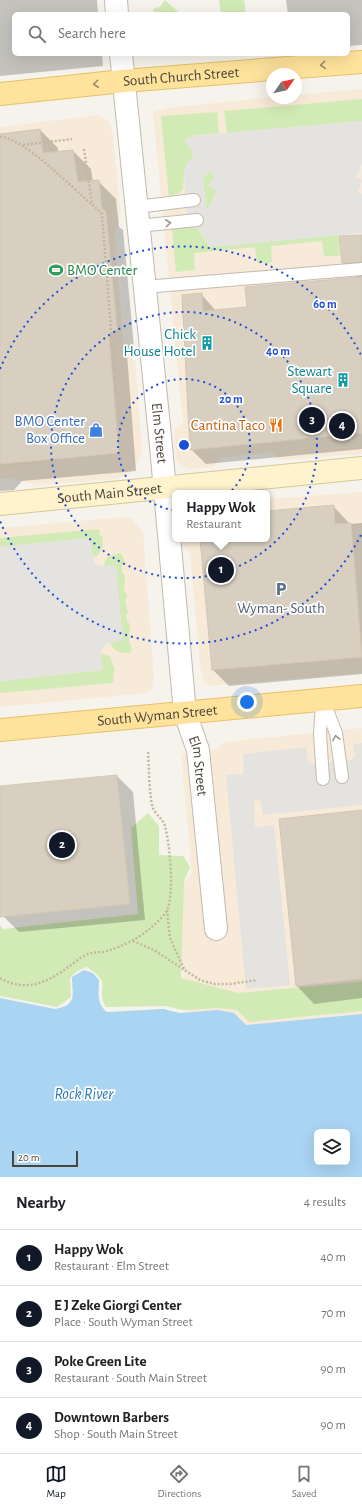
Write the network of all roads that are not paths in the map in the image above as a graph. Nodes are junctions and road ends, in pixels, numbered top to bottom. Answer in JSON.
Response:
{"nodes":[{"id":1,"x":116,"y":0,"type":"edge"},
{"id":2,"x":118,"y":12,"type":"edge"},
{"id":3,"x":121,"y":56,"type":"edge"},
{"id":4,"x":362,"y":62,"type":"edge"},
{"id":5,"x":123,"y":81,"type":"junction"},
{"id":6,"x":0,"y":94,"type":"edge"},
{"id":7,"x":194,"y":200,"type":"dead end"},
{"id":8,"x":137,"y":216,"type":"junction"},
{"id":9,"x":197,"y":220,"type":"dead end"},
{"id":10,"x":362,"y":268,"type":"edge"},
{"id":11,"x":144,"y":287,"type":"junction"},
{"id":12,"x":362,"y":468,"type":"edge"},
{"id":13,"x":164,"y":488,"type":"junction"},
{"id":14,"x":0,"y":504,"type":"edge"},
{"id":15,"x":362,"y":696,"type":"edge"},
{"id":16,"x":323,"y":700,"type":"junction"},
{"id":17,"x":185,"y":713,"type":"junction"},
{"id":18,"x":0,"y":730,"type":"edge"},
{"id":19,"x":342,"y":777,"type":"dead end"},
{"id":20,"x":323,"y":779,"type":"dead end"},
{"id":21,"x":216,"y":929,"type":"dead end"}],
"edges":[{"from":1,"to":2,"type":"street"},
{"from":3,"to":5,"type":"street","name":"Elm Street"},
{"from":4,"to":5,"type":"main road","name":"South Church Street","one_way":true},
{"from":5,"to":6,"type":"main road","name":"South Church Street","one_way":true},
{"from":5,"to":8,"type":"street","name":"Elm Street"},
{"from":7,"to":8,"type":"lane"},
{"from":8,"to":9,"type":"lane","one_way":true},
{"from":8,"to":11,"type":"street","name":"Elm Street"},
{"from":10,"to":11,"type":"lane"},
{"from":11,"to":13,"type":"street","name":"Elm Street"},
{"from":12,"to":13,"type":"street","name":"South Main Street"},
{"from":13,"to":14,"type":"street","name":"South Main Street"},
{"from":13,"to":17,"type":"street","name":"Elm Street"},
{"from":15,"to":16,"type":"main road","name":"South Wyman Street"},
{"from":16,"to":17,"type":"main road","name":"South Wyman Street"},
{"from":19,"to":16,"type":"lane","one_way":true},
{"from":16,"to":20,"type":"lane"},
{"from":17,"to":18,"type":"main road","name":"South Wyman Street"},
{"from":17,"to":21,"type":"street","name":"Elm Street"}]}
